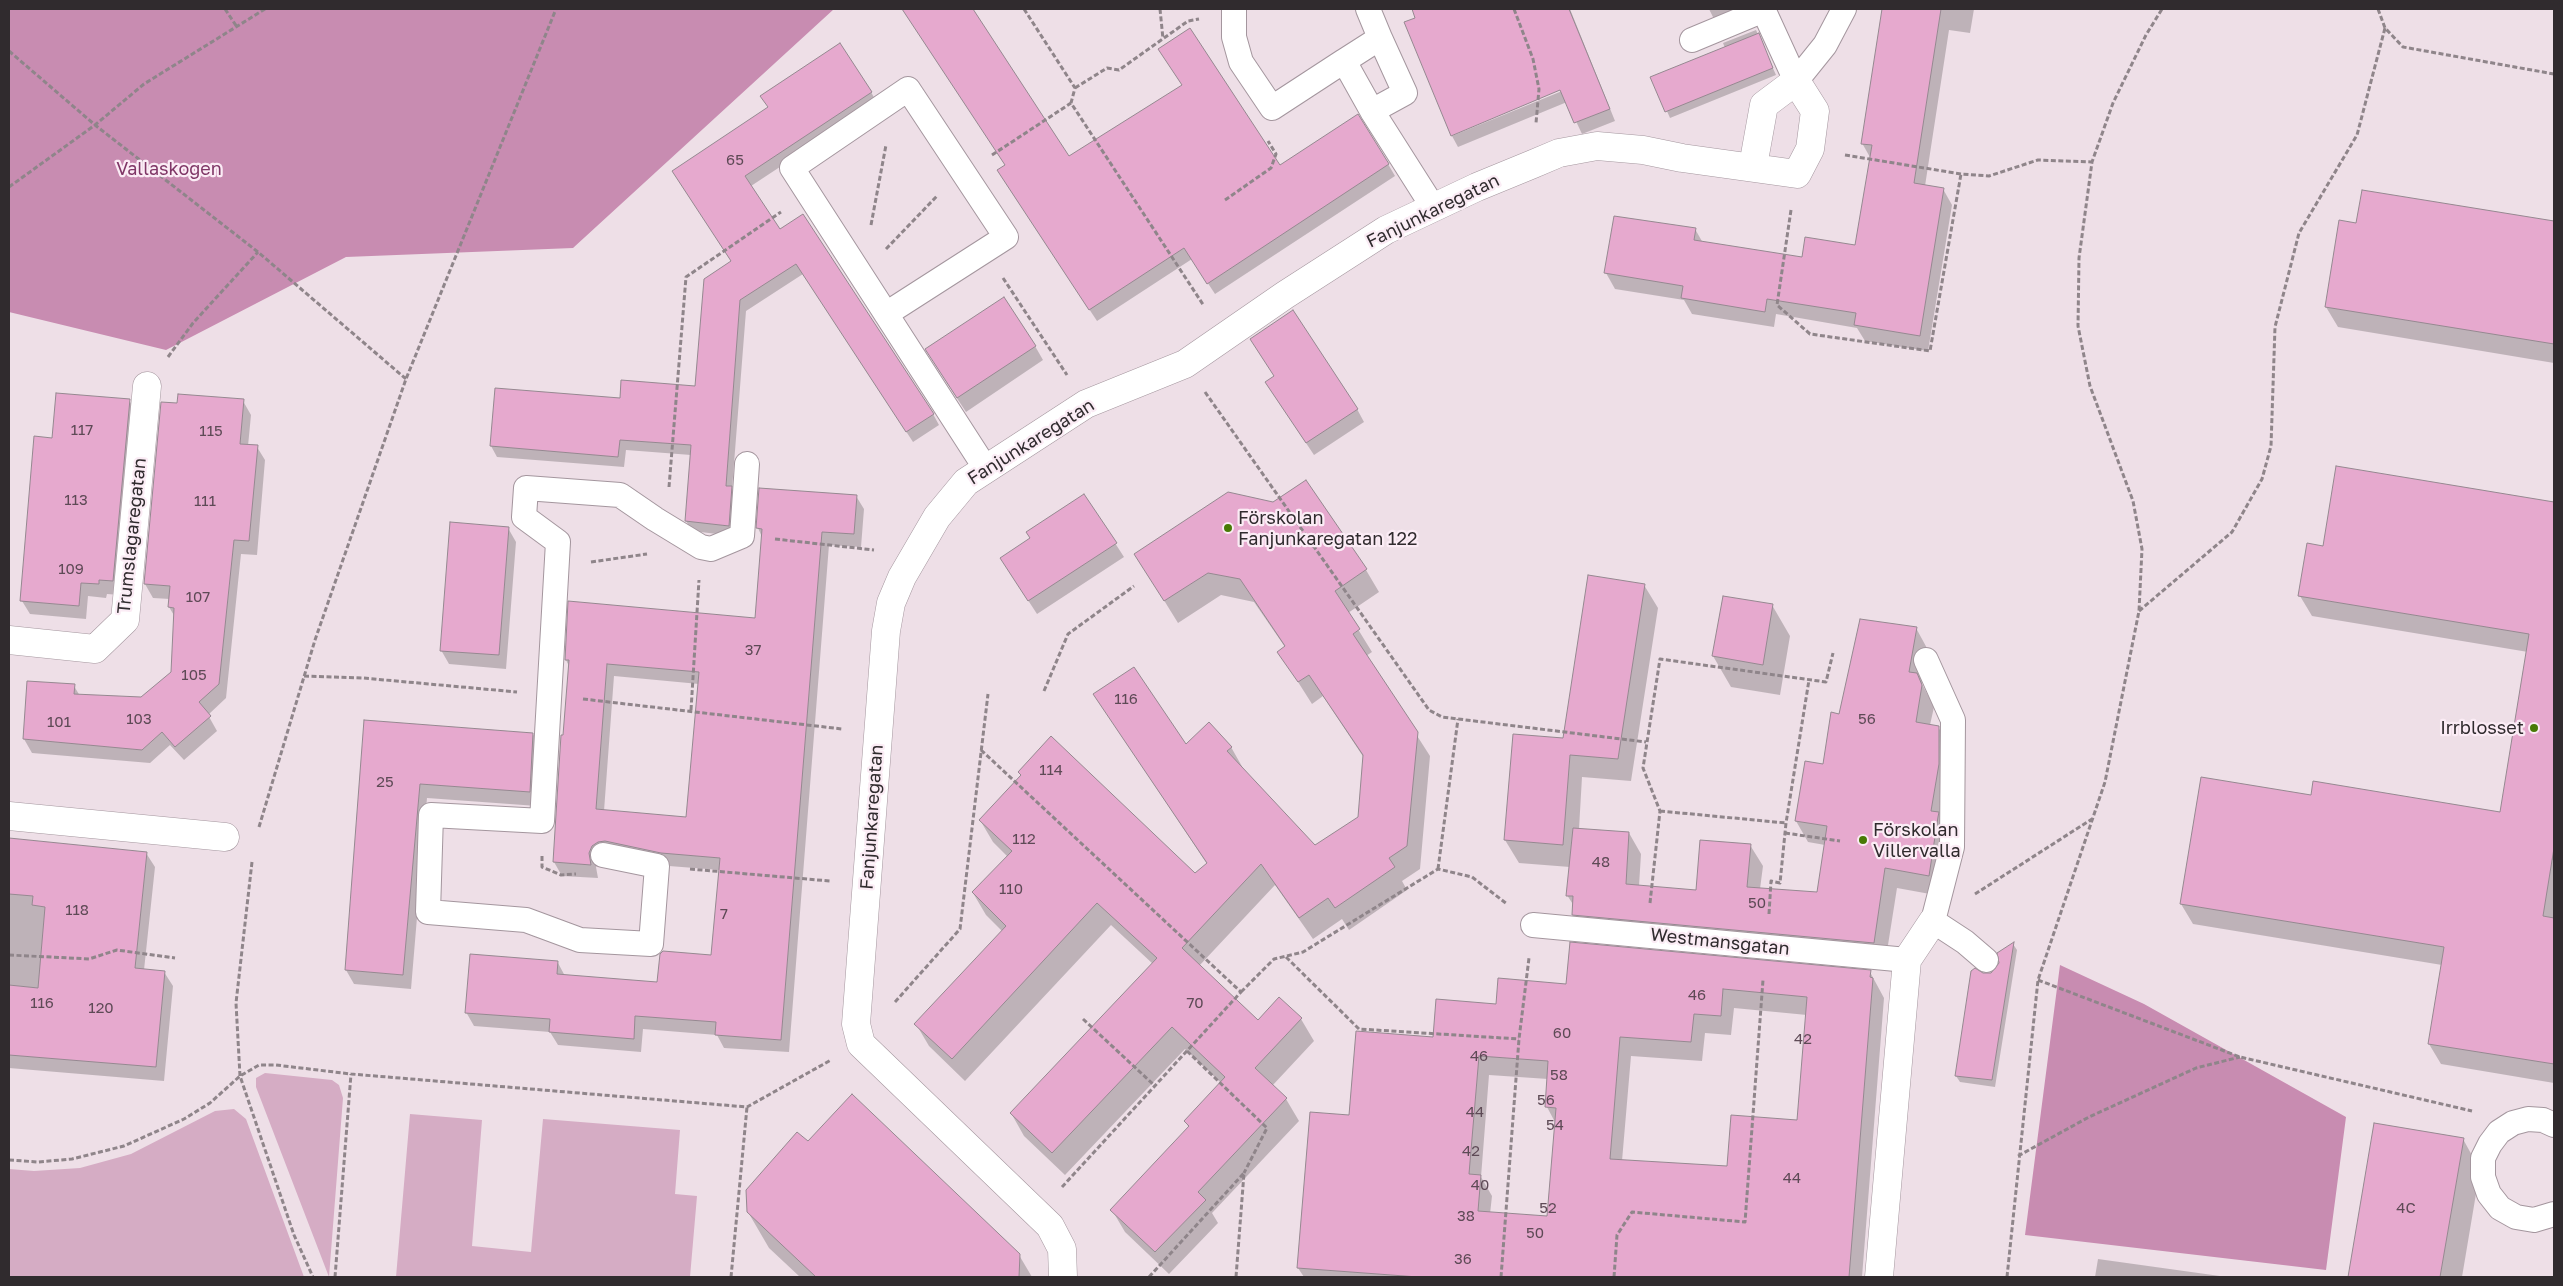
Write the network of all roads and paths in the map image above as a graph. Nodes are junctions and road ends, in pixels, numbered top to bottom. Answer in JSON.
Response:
{"nodes":[{"id":1,"x":225,"y":9,"type":"edge"},
{"id":2,"x":265,"y":9,"type":"edge"},
{"id":3,"x":556,"y":9,"type":"edge"},
{"id":4,"x":1024,"y":9,"type":"edge"},
{"id":5,"x":1160,"y":9,"type":"edge"},
{"id":6,"x":1368,"y":9,"type":"edge"},
{"id":7,"x":1514,"y":9,"type":"edge"},
{"id":8,"x":1763,"y":9,"type":"edge"},
{"id":9,"x":1844,"y":9,"type":"edge"},
{"id":10,"x":2162,"y":9,"type":"edge"},
{"id":11,"x":2378,"y":9,"type":"edge"},
{"id":12,"x":1234,"y":10,"type":"edge"},
{"id":13,"x":237,"y":26,"type":"junction"},
{"id":14,"x":2385,"y":28,"type":"junction"},
{"id":15,"x":1380,"y":38,"type":"junction"},
{"id":16,"x":1163,"y":39,"type":"junction"},
{"id":17,"x":1692,"y":40,"type":"dead end"},
{"id":18,"x":9,"y":51,"type":"edge"},
{"id":19,"x":1344,"y":61,"type":"junction"},
{"id":20,"x":2554,"y":74,"type":"edge"},
{"id":21,"x":1796,"y":82,"type":"junction"},
{"id":22,"x":1075,"y":88,"type":"junction"},
{"id":23,"x":1272,"y":108,"type":"junction"},
{"id":24,"x":1372,"y":111,"type":"junction"},
{"id":25,"x":95,"y":125,"type":"junction"},
{"id":26,"x":1810,"y":149,"type":"junction"},
{"id":27,"x":2092,"y":162,"type":"junction"},
{"id":28,"x":1533,"y":164,"type":"junction"},
{"id":29,"x":1753,"y":166,"type":"junction"},
{"id":30,"x":1797,"y":174,"type":"junction"},
{"id":31,"x":1961,"y":174,"type":"junction"},
{"id":32,"x":9,"y":187,"type":"edge"},
{"id":33,"x":809,"y":193,"type":"junction"},
{"id":34,"x":1225,"y":200,"type":"dead end"},
{"id":35,"x":1433,"y":207,"type":"junction"},
{"id":36,"x":985,"y":250,"type":"junction"},
{"id":37,"x":258,"y":252,"type":"junction"},
{"id":38,"x":886,"y":314,"type":"junction"},
{"id":39,"x":1225,"y":336,"type":"junction"},
{"id":40,"x":1185,"y":364,"type":"junction"},
{"id":41,"x":406,"y":379,"type":"junction"},
{"id":42,"x":147,"y":386,"type":"joint"},
{"id":43,"x":1086,"y":404,"type":"junction"},
{"id":44,"x":747,"y":464,"type":"dead end"},
{"id":45,"x":986,"y":468,"type":"junction"},
{"id":46,"x":655,"y":520,"type":"junction"},
{"id":47,"x":742,"y":536,"type":"junction"},
{"id":48,"x":701,"y":547,"type":"junction"},
{"id":49,"x":874,"y":550,"type":"dead end"},
{"id":50,"x":556,"y":567,"type":"junction"},
{"id":51,"x":1134,"y":586,"type":"dead end"},
{"id":52,"x":2139,"y":611,"type":"junction"},
{"id":53,"x":9,"y":640,"type":"edge"},
{"id":54,"x":1833,"y":653,"type":"dead end"},
{"id":55,"x":1926,"y":660,"type":"dead end"},
{"id":56,"x":304,"y":676,"type":"junction"},
{"id":57,"x":1808,"y":680,"type":"junction"},
{"id":58,"x":1044,"y":691,"type":"dead end"},
{"id":59,"x":988,"y":694,"type":"dead end"},
{"id":60,"x":548,"y":695,"type":"junction"},
{"id":61,"x":691,"y":710,"type":"junction"},
{"id":62,"x":1458,"y":719,"type":"junction"},
{"id":63,"x":843,"y":729,"type":"dead end"},
{"id":64,"x":1646,"y":742,"type":"junction"},
{"id":65,"x":981,"y":750,"type":"junction"},
{"id":66,"x":1660,"y":811,"type":"junction"},
{"id":67,"x":9,"y":816,"type":"edge"},
{"id":68,"x":2093,"y":819,"type":"junction"},
{"id":69,"x":542,"y":821,"type":"junction"},
{"id":70,"x":1786,"y":823,"type":"junction"},
{"id":71,"x":258,"y":830,"type":"dead end"},
{"id":72,"x":1785,"y":833,"type":"junction"},
{"id":73,"x":224,"y":837,"type":"dead end"},
{"id":74,"x":1840,"y":841,"type":"dead end"},
{"id":75,"x":603,"y":854,"type":"joint"},
{"id":76,"x":253,"y":858,"type":"dead end"},
{"id":77,"x":657,"y":866,"type":"junction"},
{"id":78,"x":1438,"y":869,"type":"junction"},
{"id":79,"x":867,"y":885,"type":"junction"},
{"id":80,"x":1934,"y":921,"type":"junction"},
{"id":81,"x":1533,"y":925,"type":"junction"},
{"id":82,"x":1646,"y":935,"type":"junction"},
{"id":83,"x":1766,"y":947,"type":"junction"},
{"id":84,"x":9,"y":954,"type":"edge"},
{"id":85,"x":1285,"y":956,"type":"junction"},
{"id":86,"x":175,"y":958,"type":"dead end"},
{"id":87,"x":1907,"y":960,"type":"junction"},
{"id":88,"x":1986,"y":960,"type":"dead end"},
{"id":89,"x":2038,"y":980,"type":"junction"},
{"id":90,"x":1241,"y":992,"type":"junction"},
{"id":91,"x":894,"y":1003,"type":"dead end"},
{"id":92,"x":1082,"y":1019,"type":"dead end"},
{"id":93,"x":1520,"y":1039,"type":"junction"},
{"id":94,"x":861,"y":1044,"type":"junction"},
{"id":95,"x":1187,"y":1051,"type":"junction"},
{"id":96,"x":2240,"y":1057,"type":"junction"},
{"id":97,"x":351,"y":1074,"type":"junction"},
{"id":98,"x":240,"y":1076,"type":"junction"},
{"id":99,"x":1154,"y":1086,"type":"junction"},
{"id":100,"x":747,"y":1107,"type":"junction"},
{"id":101,"x":2554,"y":1125,"type":"edge"},
{"id":102,"x":2499,"y":1132,"type":"junction"},
{"id":103,"x":2018,"y":1156,"type":"junction"},
{"id":104,"x":9,"y":1160,"type":"edge"},
{"id":105,"x":1244,"y":1173,"type":"junction"},
{"id":106,"x":1061,"y":1188,"type":"dead end"},
{"id":107,"x":2554,"y":1214,"type":"edge"},
{"id":108,"x":313,"y":1277,"type":"edge"},
{"id":109,"x":336,"y":1277,"type":"edge"},
{"id":110,"x":731,"y":1277,"type":"edge"},
{"id":111,"x":1063,"y":1277,"type":"edge"},
{"id":112,"x":1149,"y":1277,"type":"edge"},
{"id":113,"x":1236,"y":1277,"type":"edge"},
{"id":114,"x":1501,"y":1277,"type":"edge"},
{"id":115,"x":1614,"y":1277,"type":"edge"},
{"id":116,"x":1879,"y":1277,"type":"edge"},
{"id":117,"x":2006,"y":1277,"type":"edge"}],
"edges":[{"from":1,"to":13,"type":"path"},
{"from":2,"to":13,"type":"path"},
{"from":3,"to":41,"type":"path"},
{"from":4,"to":22,"type":"path"},
{"from":5,"to":16,"type":"path"},
{"from":6,"to":15,"type":"lane"},
{"from":7,"to":28,"type":"path"},
{"from":8,"to":17,"type":"lane"},
{"from":8,"to":21,"type":"lane"},
{"from":9,"to":21,"type":"lane"},
{"from":10,"to":27,"type":"path"},
{"from":11,"to":14,"type":"path"},
{"from":12,"to":16,"type":"path"},
{"from":12,"to":23,"type":"lane"},
{"from":13,"to":25,"type":"path"},
{"from":14,"to":20,"type":"path"},
{"from":14,"to":52,"type":"path"},
{"from":15,"to":19,"type":"lane"},
{"from":15,"to":24,"type":"lane"},
{"from":16,"to":22,"type":"path"},
{"from":18,"to":25,"type":"path"},
{"from":19,"to":23,"type":"lane"},
{"from":19,"to":24,"type":"lane"},
{"from":21,"to":26,"type":"street"},
{"from":21,"to":29,"type":"street"},
{"from":22,"to":39,"type":"path"},
{"from":23,"to":34,"type":"path"},
{"from":24,"to":35,"type":"lane"},
{"from":25,"to":32,"type":"path"},
{"from":25,"to":37,"type":"path"},
{"from":26,"to":30,"type":"street"},
{"from":26,"to":31,"type":"path"},
{"from":27,"to":31,"type":"path"},
{"from":27,"to":52,"type":"path"},
{"from":28,"to":29,"type":"street","name":"Fanjunkaregatan"},
{"from":28,"to":35,"type":"street","name":"Fanjunkaregatan"},
{"from":29,"to":30,"type":"street","name":"Fanjunkaregatan"},
{"from":30,"to":31,"type":"path"},
{"from":33,"to":36,"type":"lane"},
{"from":33,"to":38,"type":"lane"},
{"from":33,"to":46,"type":"path"},
{"from":35,"to":39,"type":"street","name":"Fanjunkaregatan"},
{"from":36,"to":38,"type":"lane"},
{"from":36,"to":43,"type":"path"},
{"from":37,"to":41,"type":"path"},
{"from":37,"to":42,"type":"path"},
{"from":38,"to":45,"type":"lane"},
{"from":39,"to":40,"type":"street","name":"Fanjunkaregatan"},
{"from":40,"to":43,"type":"street","name":"Fanjunkaregatan"},
{"from":40,"to":62,"type":"path"},
{"from":41,"to":56,"type":"path"},
{"from":42,"to":53,"type":"street","name":"Trumslagaregatan"},
{"from":43,"to":45,"type":"street","name":"Fanjunkaregatan"},
{"from":44,"to":47,"type":"lane"},
{"from":45,"to":79,"type":"street","name":"Fanjunkaregatan"},
{"from":46,"to":48,"type":"lane"},
{"from":46,"to":50,"type":"lane"},
{"from":47,"to":48,"type":"lane"},
{"from":47,"to":49,"type":"path"},
{"from":48,"to":50,"type":"path"},
{"from":48,"to":61,"type":"path"},
{"from":50,"to":60,"type":"lane"},
{"from":51,"to":58,"type":"path"},
{"from":52,"to":68,"type":"path"},
{"from":54,"to":57,"type":"path"},
{"from":55,"to":80,"type":"lane"},
{"from":56,"to":60,"type":"path"},
{"from":56,"to":71,"type":"path"},
{"from":57,"to":64,"type":"path"},
{"from":57,"to":70,"type":"path"},
{"from":59,"to":65,"type":"path"},
{"from":60,"to":61,"type":"path"},
{"from":60,"to":69,"type":"lane"},
{"from":61,"to":63,"type":"path"},
{"from":62,"to":64,"type":"path"},
{"from":62,"to":78,"type":"path"},
{"from":64,"to":66,"type":"path"},
{"from":65,"to":90,"type":"path"},
{"from":65,"to":91,"type":"path"},
{"from":66,"to":70,"type":"path"},
{"from":66,"to":82,"type":"path"},
{"from":67,"to":73,"type":"street"},
{"from":68,"to":80,"type":"path"},
{"from":68,"to":89,"type":"path"},
{"from":69,"to":75,"type":"path"},
{"from":69,"to":77,"type":"lane"},
{"from":70,"to":72,"type":"path"},
{"from":72,"to":74,"type":"path"},
{"from":72,"to":83,"type":"path"},
{"from":75,"to":77,"type":"lane"},
{"from":76,"to":98,"type":"path"},
{"from":77,"to":79,"type":"path"},
{"from":78,"to":81,"type":"path"},
{"from":78,"to":85,"type":"path"},
{"from":79,"to":94,"type":"street","name":"Fanjunkaregatan"},
{"from":80,"to":87,"type":"street"},
{"from":80,"to":88,"type":"lane"},
{"from":81,"to":82,"type":"lane","name":"Westmansgatan"},
{"from":81,"to":93,"type":"path"},
{"from":82,"to":83,"type":"lane","name":"Westmansgatan"},
{"from":83,"to":87,"type":"lane","name":"Westmansgatan"},
{"from":83,"to":115,"type":"path"},
{"from":84,"to":86,"type":"path"},
{"from":85,"to":90,"type":"path"},
{"from":85,"to":93,"type":"path"},
{"from":87,"to":116,"type":"street"},
{"from":89,"to":96,"type":"path"},
{"from":89,"to":103,"type":"path"},
{"from":90,"to":95,"type":"path"},
{"from":92,"to":99,"type":"path"},
{"from":93,"to":114,"type":"path"},
{"from":94,"to":100,"type":"path"},
{"from":94,"to":111,"type":"street"},
{"from":95,"to":99,"type":"path"},
{"from":95,"to":105,"type":"path"},
{"from":96,"to":102,"type":"path"},
{"from":96,"to":103,"type":"path"},
{"from":97,"to":98,"type":"path"},
{"from":97,"to":100,"type":"path"},
{"from":97,"to":109,"type":"path"},
{"from":98,"to":104,"type":"path"},
{"from":98,"to":108,"type":"path"},
{"from":99,"to":106,"type":"path"},
{"from":100,"to":110,"type":"path"},
{"from":101,"to":102,"type":"lane"},
{"from":102,"to":107,"type":"lane"},
{"from":103,"to":117,"type":"path"},
{"from":105,"to":112,"type":"path"},
{"from":105,"to":113,"type":"path"}]}
